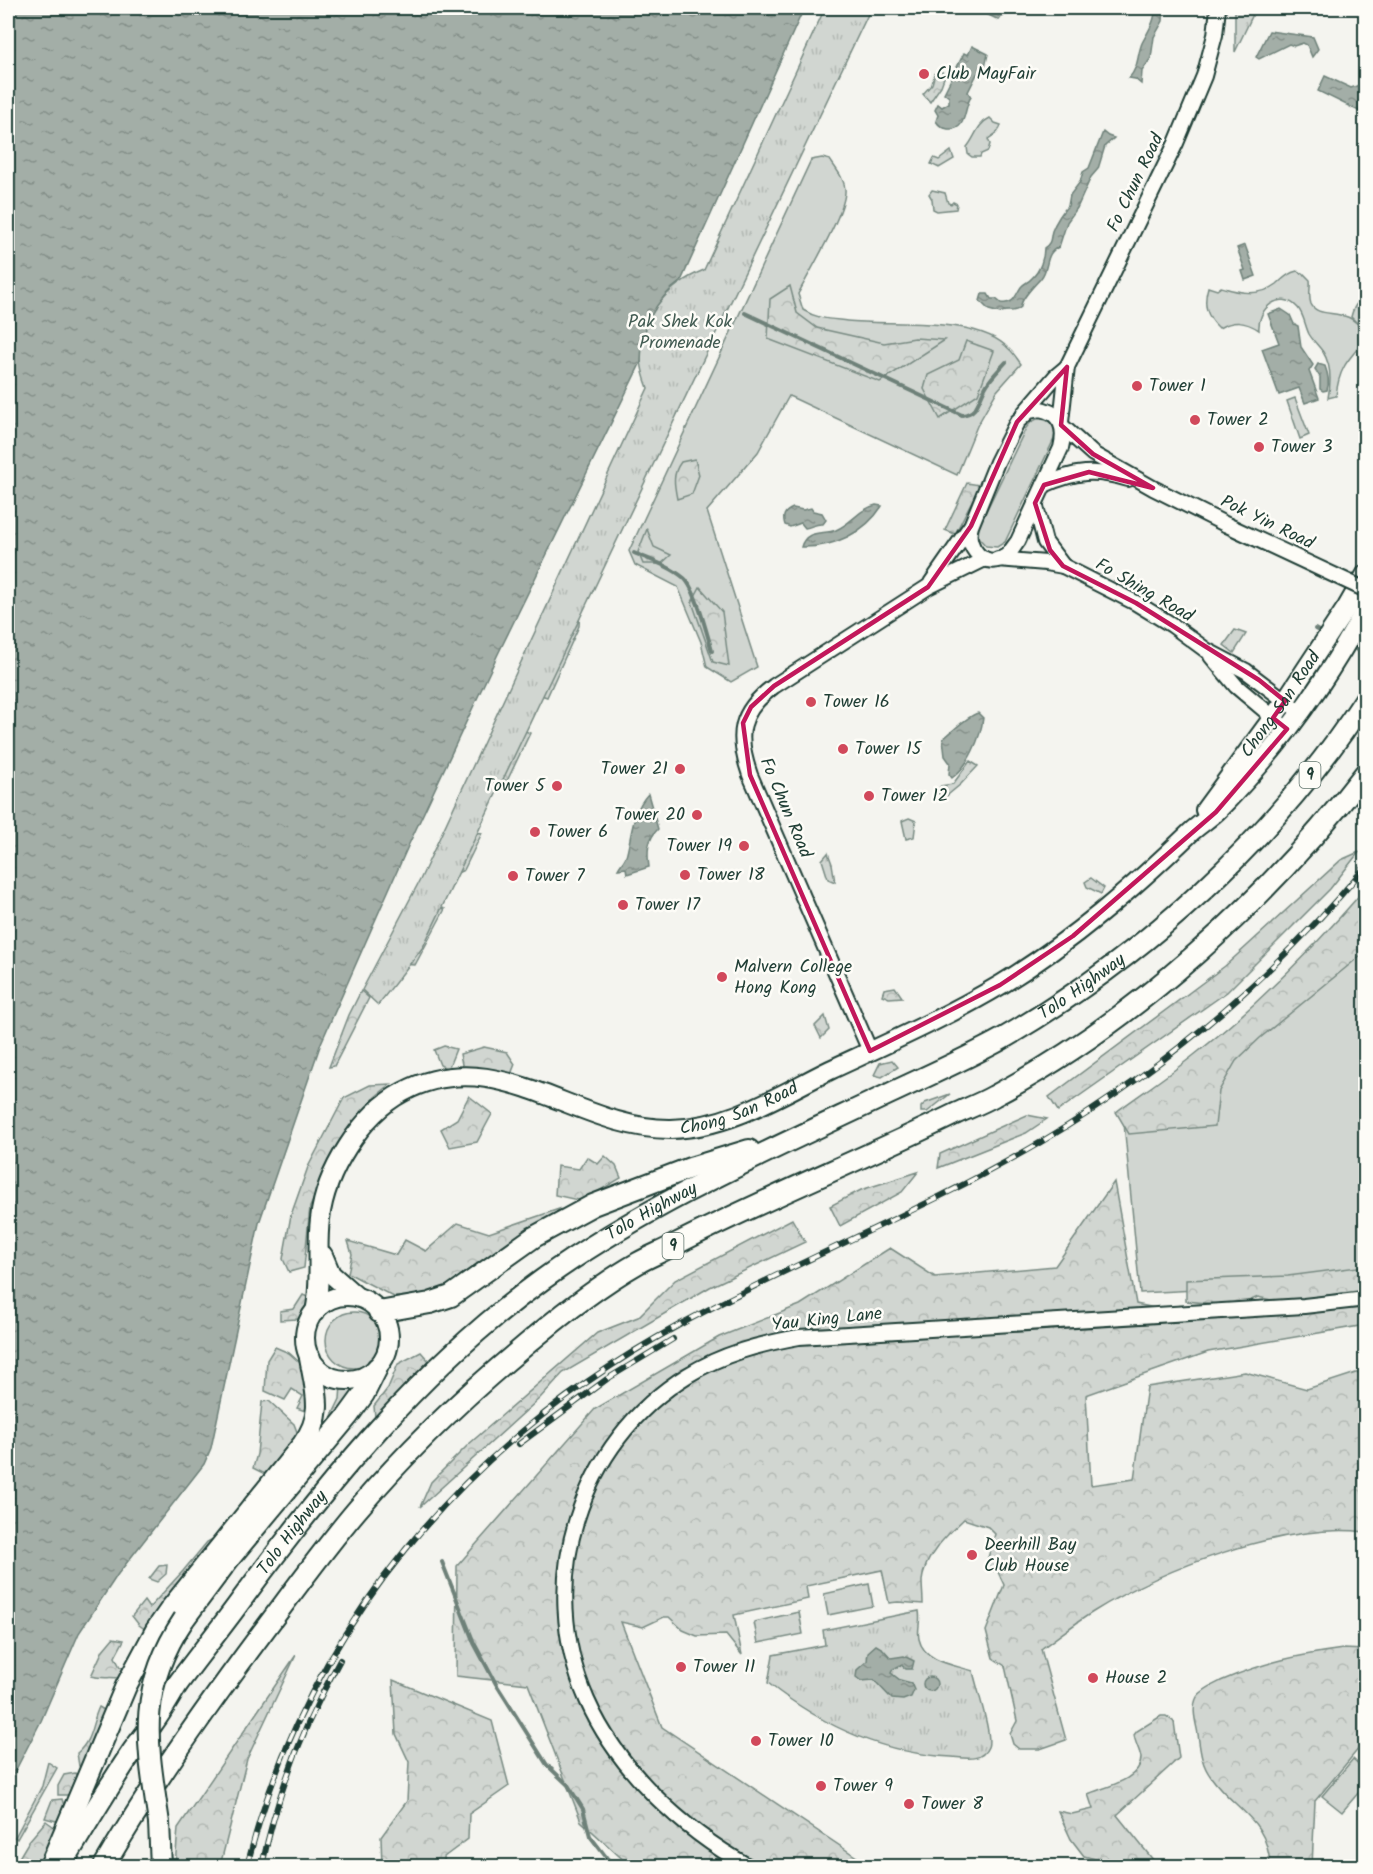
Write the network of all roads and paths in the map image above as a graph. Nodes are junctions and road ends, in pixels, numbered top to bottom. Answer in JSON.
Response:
{"nodes":[{"id":1,"x":1218,"y":8,"type":"edge"},
{"id":2,"x":1067,"y":367,"type":"junction"},
{"id":3,"x":1017,"y":422,"type":"junction"},
{"id":4,"x":1062,"y":425,"type":"junction"},
{"id":5,"x":1044,"y":484,"type":"junction"},
{"id":6,"x":1153,"y":488,"type":"junction"},
{"id":7,"x":1035,"y":503,"type":"junction"},
{"id":8,"x":971,"y":526,"type":"junction"},
{"id":9,"x":991,"y":559,"type":"junction"},
{"id":10,"x":1063,"y":566,"type":"junction"},
{"id":11,"x":1365,"y":574,"type":"edge"},
{"id":12,"x":928,"y":587,"type":"junction"},
{"id":13,"x":1365,"y":590,"type":"edge"},
{"id":14,"x":1358,"y":609,"type":"edge"},
{"id":15,"x":1206,"y":650,"type":"junction"},
{"id":16,"x":1285,"y":701,"type":"junction"},
{"id":17,"x":1363,"y":702,"type":"edge"},
{"id":18,"x":1300,"y":712,"type":"junction"},
{"id":19,"x":1273,"y":718,"type":"junction"},
{"id":20,"x":1287,"y":729,"type":"junction"},
{"id":21,"x":1365,"y":772,"type":"edge"},
{"id":22,"x":1193,"y":831,"type":"junction"},
{"id":23,"x":870,"y":1051,"type":"junction"},
{"id":24,"x":801,"y":1136,"type":"junction"},
{"id":25,"x":320,"y":1248,"type":"junction"},
{"id":26,"x":357,"y":1297,"type":"junction"},
{"id":27,"x":1365,"y":1299,"type":"edge"},
{"id":28,"x":315,"y":1312,"type":"junction"},
{"id":29,"x":380,"y":1312,"type":"junction"},
{"id":30,"x":310,"y":1358,"type":"junction"},
{"id":31,"x":377,"y":1368,"type":"junction"},
{"id":32,"x":50,"y":1866,"type":"edge"},
{"id":33,"x":61,"y":1866,"type":"edge"},
{"id":34,"x":104,"y":1866,"type":"edge"},
{"id":35,"x":161,"y":1866,"type":"edge"},
{"id":36,"x":748,"y":1866,"type":"edge"}],
"edges":[{"from":1,"to":2,"type":"street","name":"Fo Chun Road"},
{"from":2,"to":3,"type":"street","name":"Fo Chun Road"},
{"from":2,"to":4,"type":"street","name":"Fo Chun Road"},
{"from":3,"to":4,"type":"street"},
{"from":3,"to":8,"type":"street","name":"Fo Chun Road"},
{"from":4,"to":5,"type":"street","name":"Fo Chun Road"},
{"from":4,"to":6,"type":"street","name":"Pok Yin Road"},
{"from":5,"to":6,"type":"street","name":"Pok Yin Road"},
{"from":5,"to":7,"type":"street","name":"Fo Chun Road"},
{"from":6,"to":13,"type":"street","name":"Pok Yin Road","bridge":true},
{"from":7,"to":9,"type":"street","name":"Fo Chun Road"},
{"from":7,"to":10,"type":"street","name":"Fo Shing Road"},
{"from":8,"to":9,"type":"street"},
{"from":8,"to":12,"type":"street","name":"Fo Chun Road"},
{"from":9,"to":10,"type":"street","name":"Fo Shing Road"},
{"from":9,"to":12,"type":"street","name":"Fo Chun Road"},
{"from":10,"to":15,"type":"street","name":"Fo Shing Road"},
{"from":11,"to":14,"type":"main road","name":"Chong San Road"},
{"from":12,"to":23,"type":"street","name":"Fo Chun Road"},
{"from":14,"to":16,"type":"main road","name":"Chong San Road"},
{"from":14,"to":18,"type":"main road","name":"Chong San Road"},
{"from":15,"to":16,"type":"street","name":"Fo Shing Road"},
{"from":15,"to":19,"type":"street","name":"Fo Shing Road"},
{"from":16,"to":18,"type":"street","name":"Fo Shing Road"},
{"from":16,"to":19,"type":"main road","name":"Chong San Road"},
{"from":17,"to":24,"type":"highway","name":"Tolo Highway","number":"9"},
{"from":18,"to":20,"type":"main road","name":"Chong San Road"},
{"from":19,"to":20,"type":"street","name":"Fo Shing Road"},
{"from":19,"to":22,"type":"main road","name":"Chong San Road"},
{"from":20,"to":22,"type":"main road","name":"Chong San Road"},
{"from":21,"to":34,"type":"highway","name":"Tolo Highway","number":"9"},
{"from":22,"to":23,"type":"main road","name":"Chong San Road"},
{"from":23,"to":25,"type":"main road","name":"Chong San Road"},
{"from":24,"to":29,"type":"highway"},
{"from":24,"to":33,"type":"highway","name":"Tolo Highway","number":"9"},
{"from":25,"to":26,"type":"main road","name":"Chong San Road"},
{"from":25,"to":28,"type":"main road","name":"Chong San Road"},
{"from":26,"to":28,"type":"main road"},
{"from":26,"to":29,"type":"main road","name":"Chong San Road"},
{"from":27,"to":36,"type":"street","name":"Yau King Lane"},
{"from":28,"to":30,"type":"main road","name":"Chong San Road"},
{"from":29,"to":31,"type":"main road"},
{"from":30,"to":31,"type":"main road"},
{"from":30,"to":32,"type":"highway"},
{"from":31,"to":35,"type":"highway","bridge":true}]}
